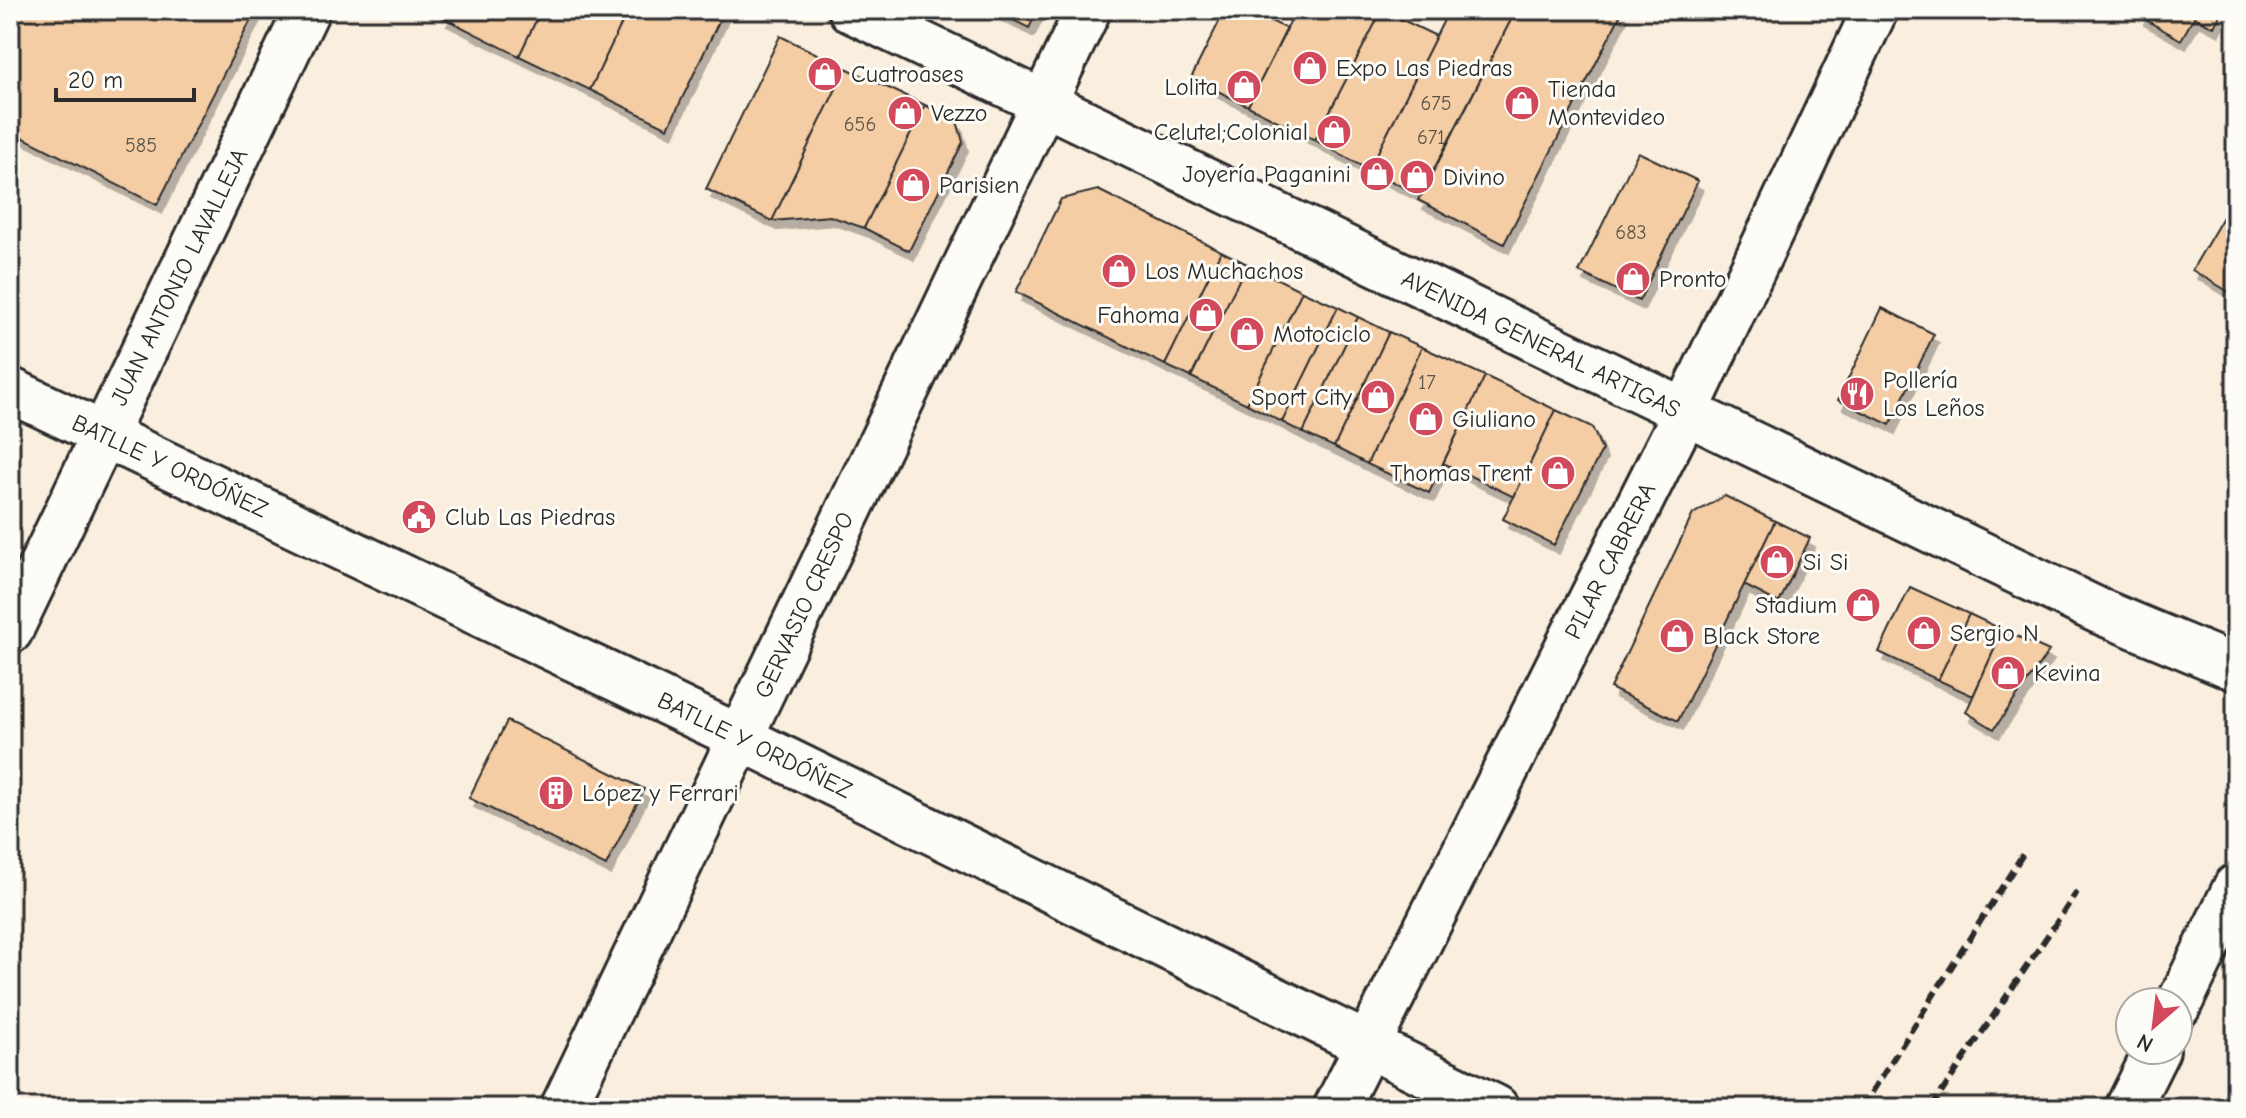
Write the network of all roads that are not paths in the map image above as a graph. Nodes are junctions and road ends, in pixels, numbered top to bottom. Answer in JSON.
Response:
{"nodes":[{"id":1,"x":307,"y":10,"type":"edge"},
{"id":2,"x":851,"y":10,"type":"edge"},
{"id":3,"x":1088,"y":10,"type":"edge"},
{"id":4,"x":1875,"y":10,"type":"edge"},
{"id":5,"x":1043,"y":102,"type":"junction"},
{"id":6,"x":10,"y":390,"type":"edge"},
{"id":7,"x":1685,"y":413,"type":"junction"},
{"id":8,"x":104,"y":435,"type":"junction"},
{"id":9,"x":10,"y":631,"type":"edge"},
{"id":10,"x":2236,"y":668,"type":"edge"},
{"id":11,"x":741,"y":738,"type":"junction"},
{"id":12,"x":2236,"y":887,"type":"edge"},
{"id":13,"x":2188,"y":986,"type":"edge"},
{"id":14,"x":1368,"y":1045,"type":"junction"},
{"id":15,"x":2149,"y":1066,"type":"edge"},
{"id":16,"x":563,"y":1108,"type":"edge"},
{"id":17,"x":1336,"y":1108,"type":"edge"},
{"id":18,"x":1496,"y":1108,"type":"edge"},
{"id":19,"x":2128,"y":1108,"type":"edge"}],
"edges":[{"from":1,"to":8,"type":"street","name":"JUAN ANTONIO LAVALLEJA"},
{"from":2,"to":5,"type":"street","name":"AVENIDA GENERAL ARTIGAS"},
{"from":3,"to":5,"type":"street","name":"GERVASIO CRESPO"},
{"from":4,"to":7,"type":"street","name":"PILAR CABRERA"},
{"from":5,"to":7,"type":"street","name":"AVENIDA GENERAL ARTIGAS"},
{"from":5,"to":11,"type":"street","name":"GERVASIO CRESPO"},
{"from":6,"to":8,"type":"street","name":"BATLLE Y ORDÓÑEZ"},
{"from":7,"to":10,"type":"street","name":"AVENIDA GENERAL ARTIGAS"},
{"from":7,"to":14,"type":"street","name":"PILAR CABRERA"},
{"from":8,"to":9,"type":"street","name":"JUAN ANTONIO LAVALLEJA"},
{"from":8,"to":11,"type":"street","name":"BATLLE Y ORDÓÑEZ"},
{"from":11,"to":14,"type":"street","name":"BATLLE Y ORDÓÑEZ"},
{"from":11,"to":16,"type":"street","name":"GERVASIO CRESPO"},
{"from":12,"to":13,"type":"street"},
{"from":14,"to":17,"type":"street","name":"PILAR CABRERA"},
{"from":14,"to":18,"type":"street","name":"BATLLE Y ORDÓÑEZ"},
{"from":15,"to":19,"type":"street"}]}
